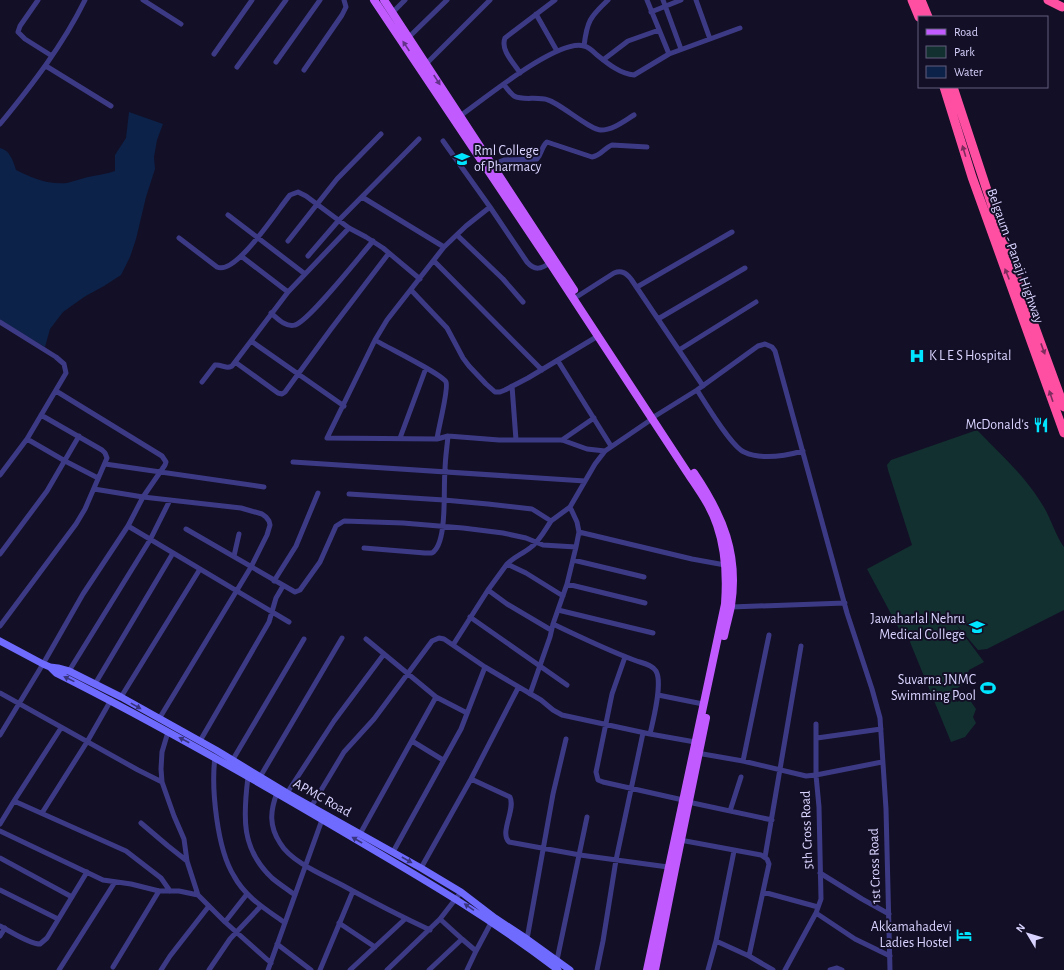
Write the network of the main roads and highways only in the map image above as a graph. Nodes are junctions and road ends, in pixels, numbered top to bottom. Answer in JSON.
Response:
{"nodes":[{"id":1,"x":374,"y":0,"type":"edge"},
{"id":2,"x":384,"y":0,"type":"edge"},
{"id":3,"x":912,"y":0,"type":"edge"},
{"id":4,"x":921,"y":0,"type":"edge"},
{"id":5,"x":1048,"y":0,"type":"edge"},
{"id":6,"x":1052,"y":0,"type":"edge"},
{"id":7,"x":1063,"y":8,"type":"edge"},
{"id":8,"x":919,"y":16,"type":"edge"},
{"id":9,"x":928,"y":16,"type":"edge"},
{"id":10,"x":944,"y":88,"type":"edge"},
{"id":11,"x":953,"y":88,"type":"edge"},
{"id":12,"x":1064,"y":408,"type":"edge"},
{"id":13,"x":653,"y":418,"type":"junction"},
{"id":14,"x":1064,"y":433,"type":"edge"},
{"id":15,"x":696,"y":752,"type":"junction"},
{"id":16,"x":685,"y":801,"type":"junction"},
{"id":17,"x":647,"y":970,"type":"edge"},
{"id":18,"x":655,"y":970,"type":"edge"}],
"edges":[{"from":13,"to":1,"type":"main road","one_way":true},
{"from":2,"to":13,"type":"main road","one_way":true},
{"from":3,"to":8,"type":"highway"},
{"from":4,"to":9,"type":"highway"},
{"from":5,"to":7,"type":"highway"},
{"from":6,"to":7,"type":"highway"},
{"from":14,"to":10,"type":"highway","name":"Belgaum - Panaji Highway","one_way":true},
{"from":11,"to":12,"type":"highway","name":"Belgaum - Panaji Highway","one_way":true},
{"from":13,"to":15,"type":"main road"},
{"from":13,"to":15,"type":"main road"},
{"from":15,"to":16,"type":"main road"},
{"from":16,"to":17,"type":"main road"},
{"from":16,"to":18,"type":"main road"}]}
